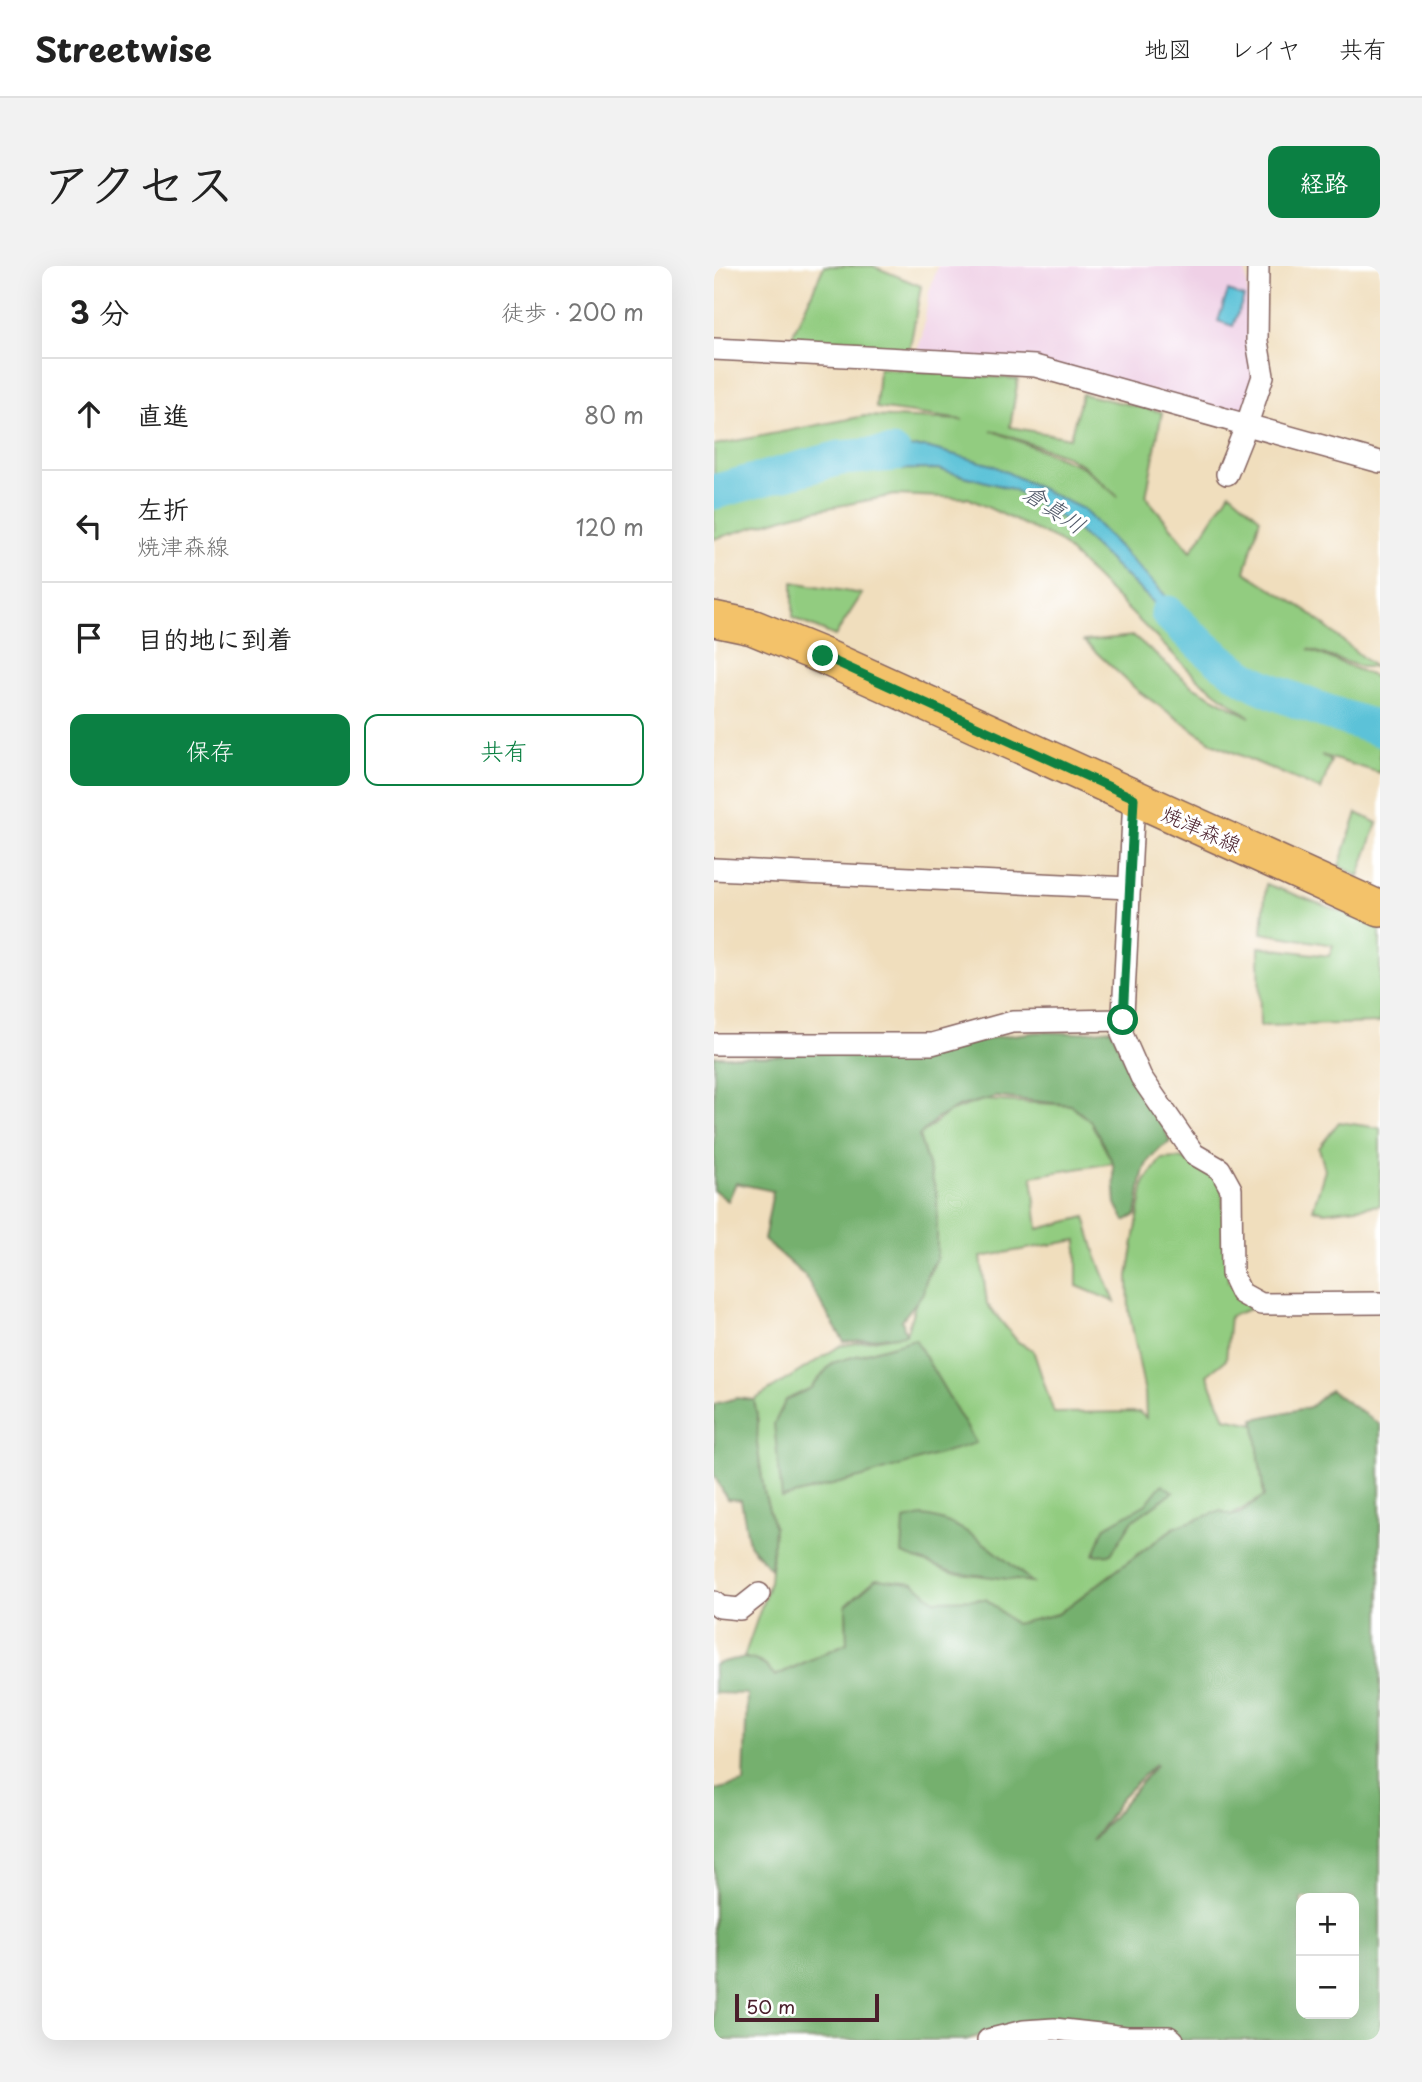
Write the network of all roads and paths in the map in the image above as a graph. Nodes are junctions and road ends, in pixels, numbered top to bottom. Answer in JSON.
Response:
{"nodes":[{"id":1,"x":1258,"y":266,"type":"edge"},
{"id":2,"x":714,"y":349,"type":"edge"},
{"id":3,"x":1247,"y":424,"type":"junction"},
{"id":4,"x":1380,"y":462,"type":"edge"},
{"id":5,"x":1227,"y":474,"type":"dead end"},
{"id":6,"x":714,"y":620,"type":"edge"},
{"id":7,"x":1134,"y":798,"type":"junction"},
{"id":8,"x":714,"y":869,"type":"edge"},
{"id":9,"x":1130,"y":888,"type":"junction"},
{"id":10,"x":1380,"y":909,"type":"edge"},
{"id":11,"x":1123,"y":1020,"type":"junction"},
{"id":12,"x":714,"y":1044,"type":"edge"},
{"id":13,"x":1380,"y":1303,"type":"edge"},
{"id":14,"x":760,"y":1594,"type":"dead end"},
{"id":15,"x":714,"y":1602,"type":"edge"},
{"id":16,"x":988,"y":2040,"type":"edge"},
{"id":17,"x":1173,"y":2040,"type":"edge"}],
"edges":[{"from":1,"to":3,"type":"street"},
{"from":2,"to":3,"type":"street"},
{"from":3,"to":4,"type":"street"},
{"from":3,"to":5,"type":"street"},
{"from":6,"to":7,"type":"main road","name":"焼津森線"},
{"from":7,"to":9,"type":"street"},
{"from":7,"to":10,"type":"main road","name":"焼津森線"},
{"from":8,"to":9,"type":"street"},
{"from":9,"to":11,"type":"street"},
{"from":11,"to":12,"type":"street"},
{"from":11,"to":13,"type":"street"},
{"from":14,"to":15,"type":"street"},
{"from":16,"to":17,"type":"street"}]}
